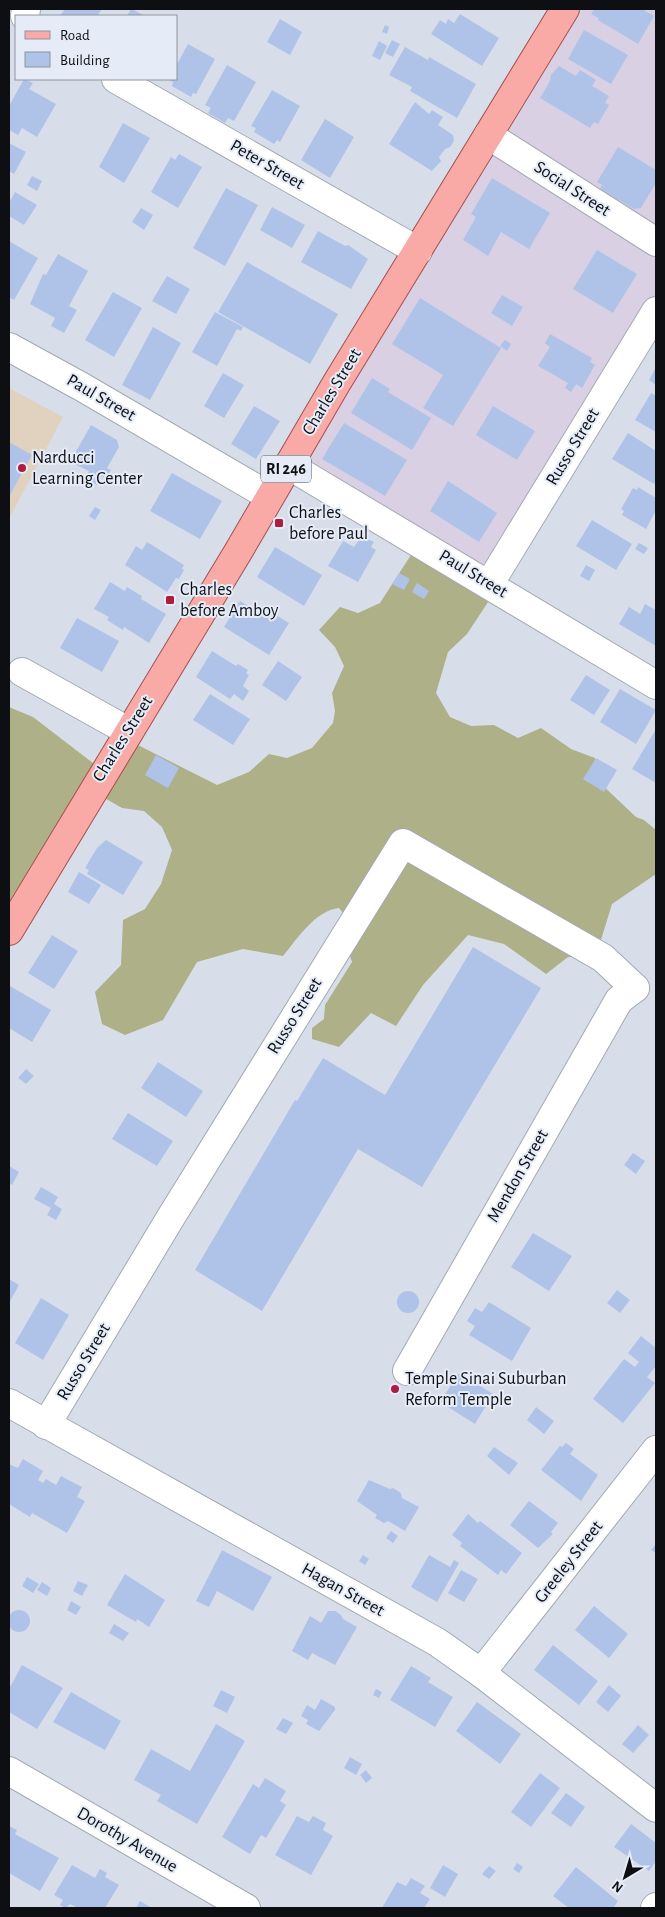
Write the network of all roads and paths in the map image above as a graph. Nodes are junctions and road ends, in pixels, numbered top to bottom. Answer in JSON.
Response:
{"nodes":[{"id":1,"x":564,"y":9,"type":"edge"},
{"id":2,"x":118,"y":80,"type":"edge"},
{"id":3,"x":488,"y":135,"type":"junction"},
{"id":4,"x":656,"y":242,"type":"edge"},
{"id":5,"x":418,"y":251,"type":"junction"},
{"id":6,"x":656,"y":311,"type":"edge"},
{"id":7,"x":9,"y":347,"type":"edge"},
{"id":8,"x":288,"y":465,"type":"junction"},
{"id":9,"x":270,"y":496,"type":"junction"},
{"id":10,"x":490,"y":583,"type":"junction"},
{"id":11,"x":22,"y":672,"type":"dead end"},
{"id":12,"x":656,"y":685,"type":"edge"},
{"id":13,"x":128,"y":731,"type":"junction"},
{"id":14,"x":9,"y":931,"type":"edge"},
{"id":15,"x":646,"y":990,"type":"edge"},
{"id":16,"x":407,"y":1370,"type":"dead end"},
{"id":17,"x":9,"y":1404,"type":"edge"},
{"id":18,"x":46,"y":1425,"type":"junction"},
{"id":19,"x":656,"y":1450,"type":"edge"},
{"id":20,"x":481,"y":1673,"type":"junction"},
{"id":21,"x":9,"y":1771,"type":"edge"},
{"id":22,"x":656,"y":1808,"type":"edge"},
{"id":23,"x":246,"y":1908,"type":"edge"}],
"edges":[{"from":1,"to":3,"type":"main road","name":"Charles Street","number":"RI 246"},
{"from":2,"to":5,"type":"street","name":"Peter Street"},
{"from":3,"to":4,"type":"street","name":"Social Street"},
{"from":3,"to":5,"type":"main road","name":"Charles Street","number":"RI 246"},
{"from":5,"to":8,"type":"main road","name":"Charles Street","number":"RI 246"},
{"from":6,"to":10,"type":"street","name":"Russo Street"},
{"from":7,"to":9,"type":"street","name":"Paul Street"},
{"from":8,"to":9,"type":"main road","name":"Charles Street","number":"RI 246"},
{"from":8,"to":10,"type":"street","name":"Paul Street"},
{"from":9,"to":13,"type":"main road","name":"Charles Street","number":"RI 246"},
{"from":10,"to":12,"type":"street","name":"Paul Street"},
{"from":11,"to":13,"type":"street"},
{"from":13,"to":14,"type":"main road","name":"Charles Street","number":"RI 246"},
{"from":15,"to":16,"type":"street","name":"Mendon Street"},
{"from":15,"to":18,"type":"street","name":"Russo Street"},
{"from":17,"to":18,"type":"street","name":"Hagan Street"},
{"from":18,"to":20,"type":"street","name":"Hagan Street"},
{"from":19,"to":20,"type":"street","name":"Greeley Street"},
{"from":20,"to":22,"type":"street","name":"Hagan Street"},
{"from":21,"to":23,"type":"street","name":"Dorothy Avenue"}]}
